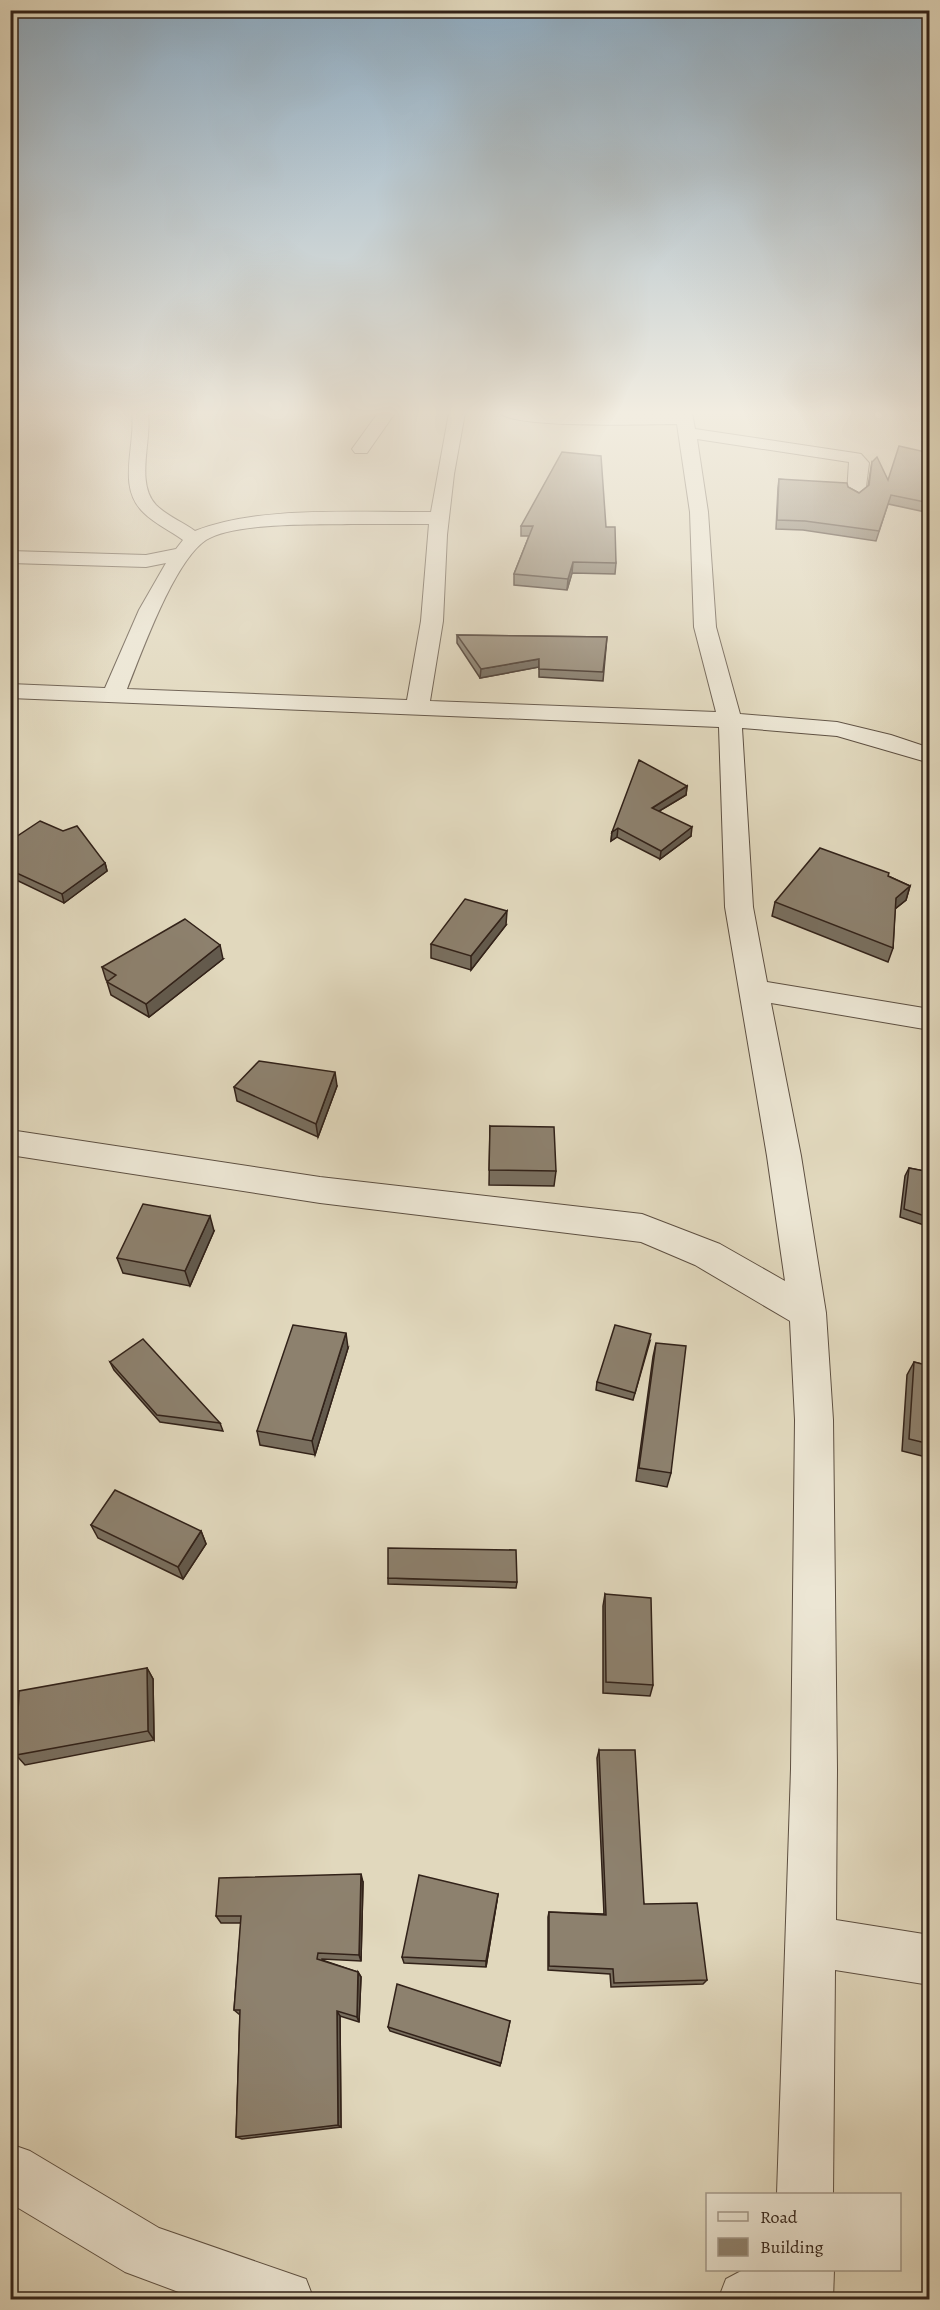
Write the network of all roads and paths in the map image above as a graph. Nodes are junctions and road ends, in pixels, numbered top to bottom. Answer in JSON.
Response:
{"nodes":[{"id":1,"x":162,"y":521,"type":"edge"},
{"id":2,"x":339,"y":521,"type":"edge"},
{"id":3,"x":439,"y":521,"type":"edge"},
{"id":4,"x":699,"y":521,"type":"edge"},
{"id":5,"x":189,"y":547,"type":"junction"},
{"id":6,"x":10,"y":557,"type":"edge"},
{"id":7,"x":10,"y":691,"type":"edge"},
{"id":8,"x":113,"y":695,"type":"junction"},
{"id":9,"x":417,"y":708,"type":"junction"},
{"id":10,"x":730,"y":720,"type":"junction"},
{"id":11,"x":930,"y":756,"type":"edge"},
{"id":12,"x":754,"y":990,"type":"junction"},
{"id":13,"x":930,"y":1020,"type":"edge"},
{"id":14,"x":10,"y":1142,"type":"edge"},
{"id":15,"x":808,"y":1313,"type":"junction"},
{"id":16,"x":810,"y":1941,"type":"junction"},
{"id":17,"x":930,"y":1960,"type":"edge"},
{"id":18,"x":10,"y":2171,"type":"edge"},
{"id":19,"x":805,"y":2193,"type":"edge"},
{"id":20,"x":793,"y":2271,"type":"edge"},
{"id":21,"x":804,"y":2271,"type":"edge"},
{"id":22,"x":285,"y":2300,"type":"edge"},
{"id":23,"x":747,"y":2300,"type":"edge"},
{"id":24,"x":804,"y":2300,"type":"edge"}],
"edges":[{"from":1,"to":5,"type":"street"},
{"from":2,"to":5,"type":"street"},
{"from":3,"to":9,"type":"street"},
{"from":4,"to":10,"type":"street"},
{"from":5,"to":6,"type":"street"},
{"from":5,"to":8,"type":"street"},
{"from":7,"to":8,"type":"street"},
{"from":8,"to":9,"type":"street"},
{"from":9,"to":10,"type":"street"},
{"from":10,"to":11,"type":"street"},
{"from":10,"to":12,"type":"street"},
{"from":12,"to":13,"type":"street"},
{"from":12,"to":15,"type":"street"},
{"from":14,"to":15,"type":"street"},
{"from":15,"to":16,"type":"street"},
{"from":16,"to":17,"type":"street"},
{"from":16,"to":19,"type":"street"},
{"from":18,"to":22,"type":"street"},
{"from":20,"to":23,"type":"street"},
{"from":21,"to":24,"type":"street"}]}
